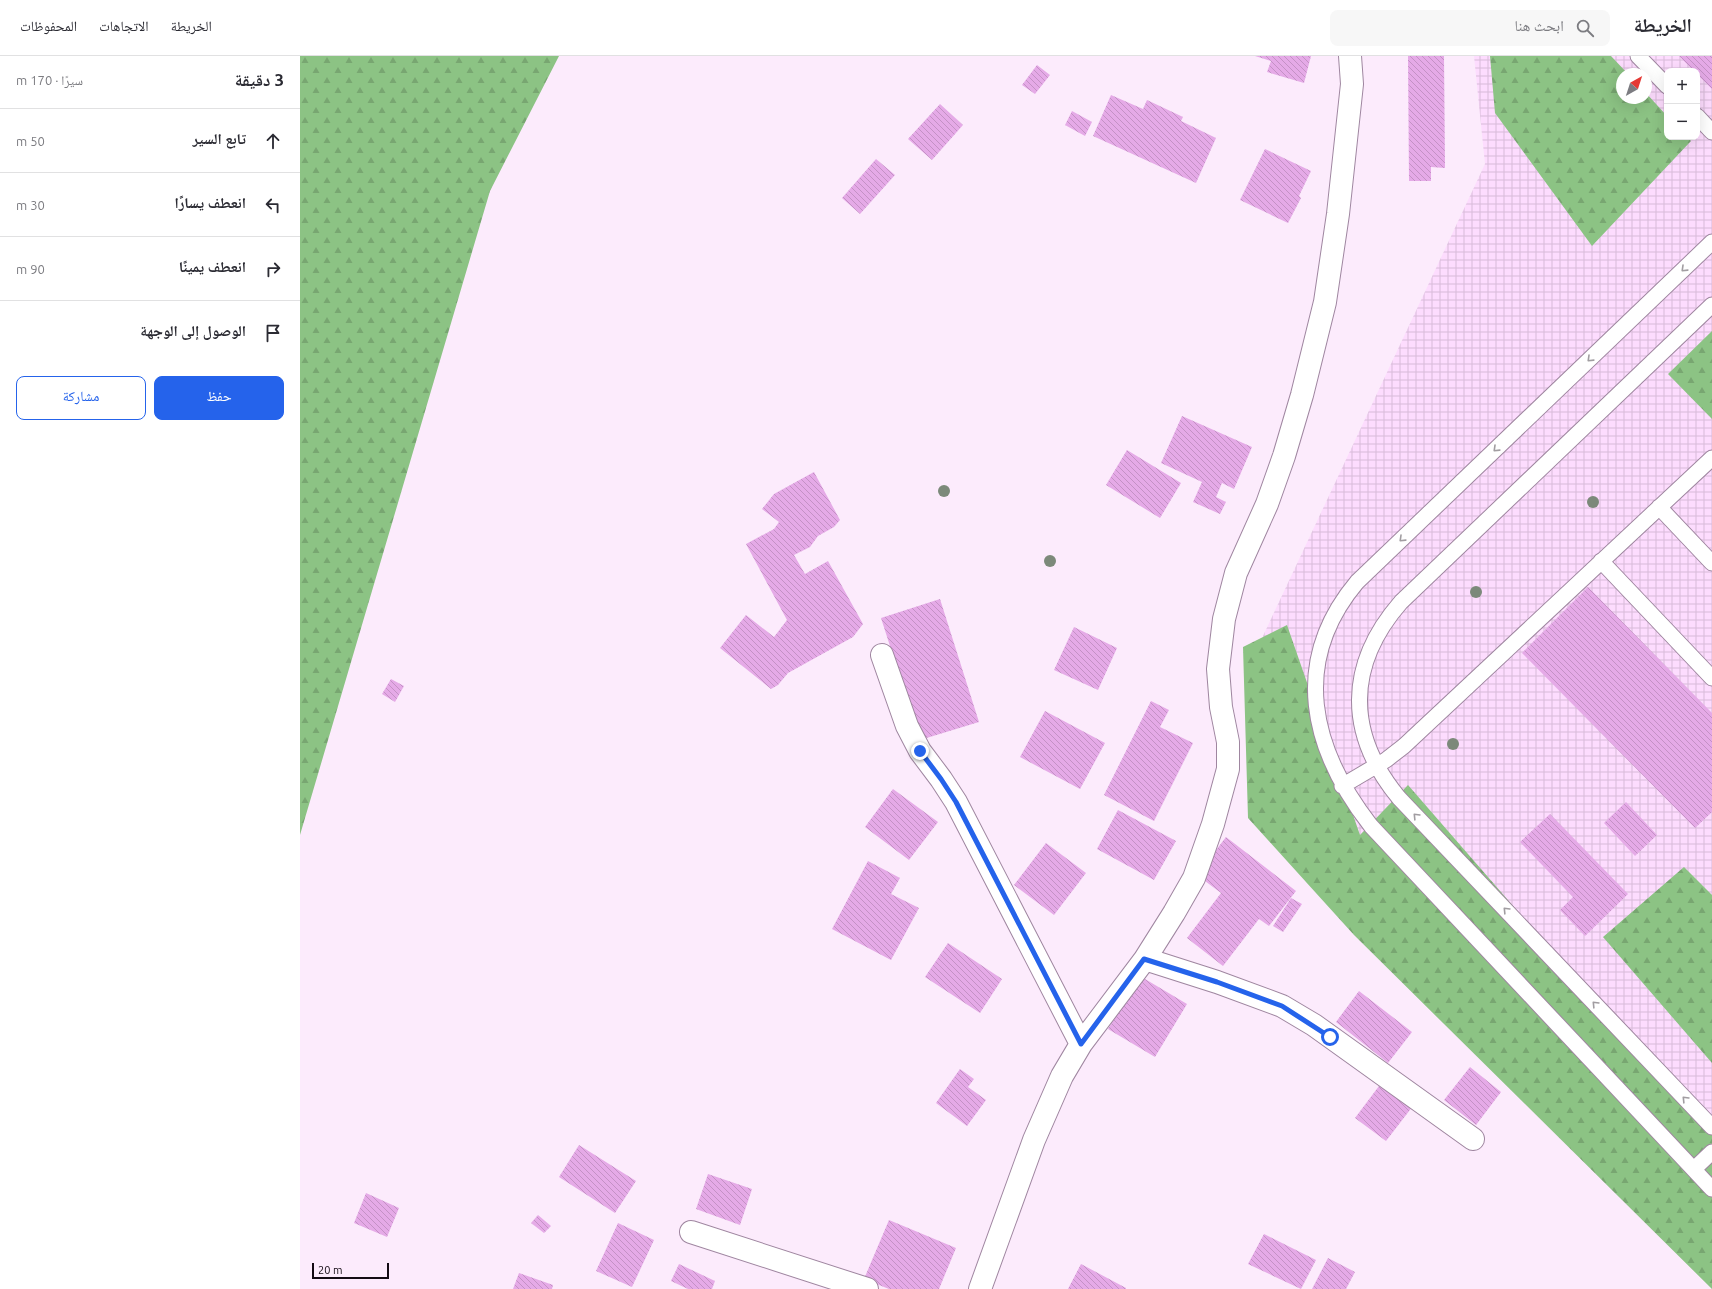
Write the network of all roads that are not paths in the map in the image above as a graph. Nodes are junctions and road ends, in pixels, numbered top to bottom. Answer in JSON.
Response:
{"nodes":[{"id":1,"x":1350,"y":56,"type":"edge"},
{"id":2,"x":1638,"y":56,"type":"edge"},
{"id":3,"x":1664,"y":83,"type":"edge"},
{"id":4,"x":1700,"y":119,"type":"edge"},
{"id":5,"x":1712,"y":132,"type":"edge"},
{"id":6,"x":1712,"y":242,"type":"edge"},
{"id":7,"x":1712,"y":305,"type":"edge"},
{"id":8,"x":1712,"y":458,"type":"edge"},
{"id":9,"x":1659,"y":508,"type":"junction"},
{"id":10,"x":1601,"y":561,"type":"junction"},
{"id":11,"x":1712,"y":563,"type":"edge"},
{"id":12,"x":882,"y":655,"type":"dead end"},
{"id":13,"x":1712,"y":678,"type":"edge"},
{"id":14,"x":1375,"y":766,"type":"junction"},
{"id":15,"x":1342,"y":786,"type":"junction"},
{"id":16,"x":1144,"y":959,"type":"junction"},
{"id":17,"x":1081,"y":1044,"type":"junction"},
{"id":18,"x":1712,"y":1127,"type":"edge"},
{"id":19,"x":1473,"y":1139,"type":"dead end"},
{"id":20,"x":1712,"y":1152,"type":"edge"},
{"id":21,"x":1694,"y":1169,"type":"junction"},
{"id":22,"x":1712,"y":1188,"type":"edge"},
{"id":23,"x":691,"y":1232,"type":"dead end"},
{"id":24,"x":867,"y":1289,"type":"edge"},
{"id":25,"x":980,"y":1289,"type":"edge"}],
"edges":[{"from":1,"to":16,"type":"street"},
{"from":2,"to":3,"type":"lane"},
{"from":4,"to":5,"type":"lane"},
{"from":6,"to":15,"type":"lane","one_way":true},
{"from":7,"to":14,"type":"lane"},
{"from":8,"to":9,"type":"lane"},
{"from":9,"to":10,"type":"lane"},
{"from":9,"to":11,"type":"lane"},
{"from":10,"to":13,"type":"lane"},
{"from":10,"to":14,"type":"lane"},
{"from":12,"to":17,"type":"street"},
{"from":14,"to":15,"type":"lane"},
{"from":18,"to":14,"type":"lane","one_way":true},
{"from":15,"to":21,"type":"lane"},
{"from":16,"to":17,"type":"street"},
{"from":16,"to":19,"type":"street"},
{"from":17,"to":25,"type":"street"},
{"from":20,"to":21,"type":"lane"},
{"from":21,"to":22,"type":"lane"},
{"from":23,"to":24,"type":"street"}]}
